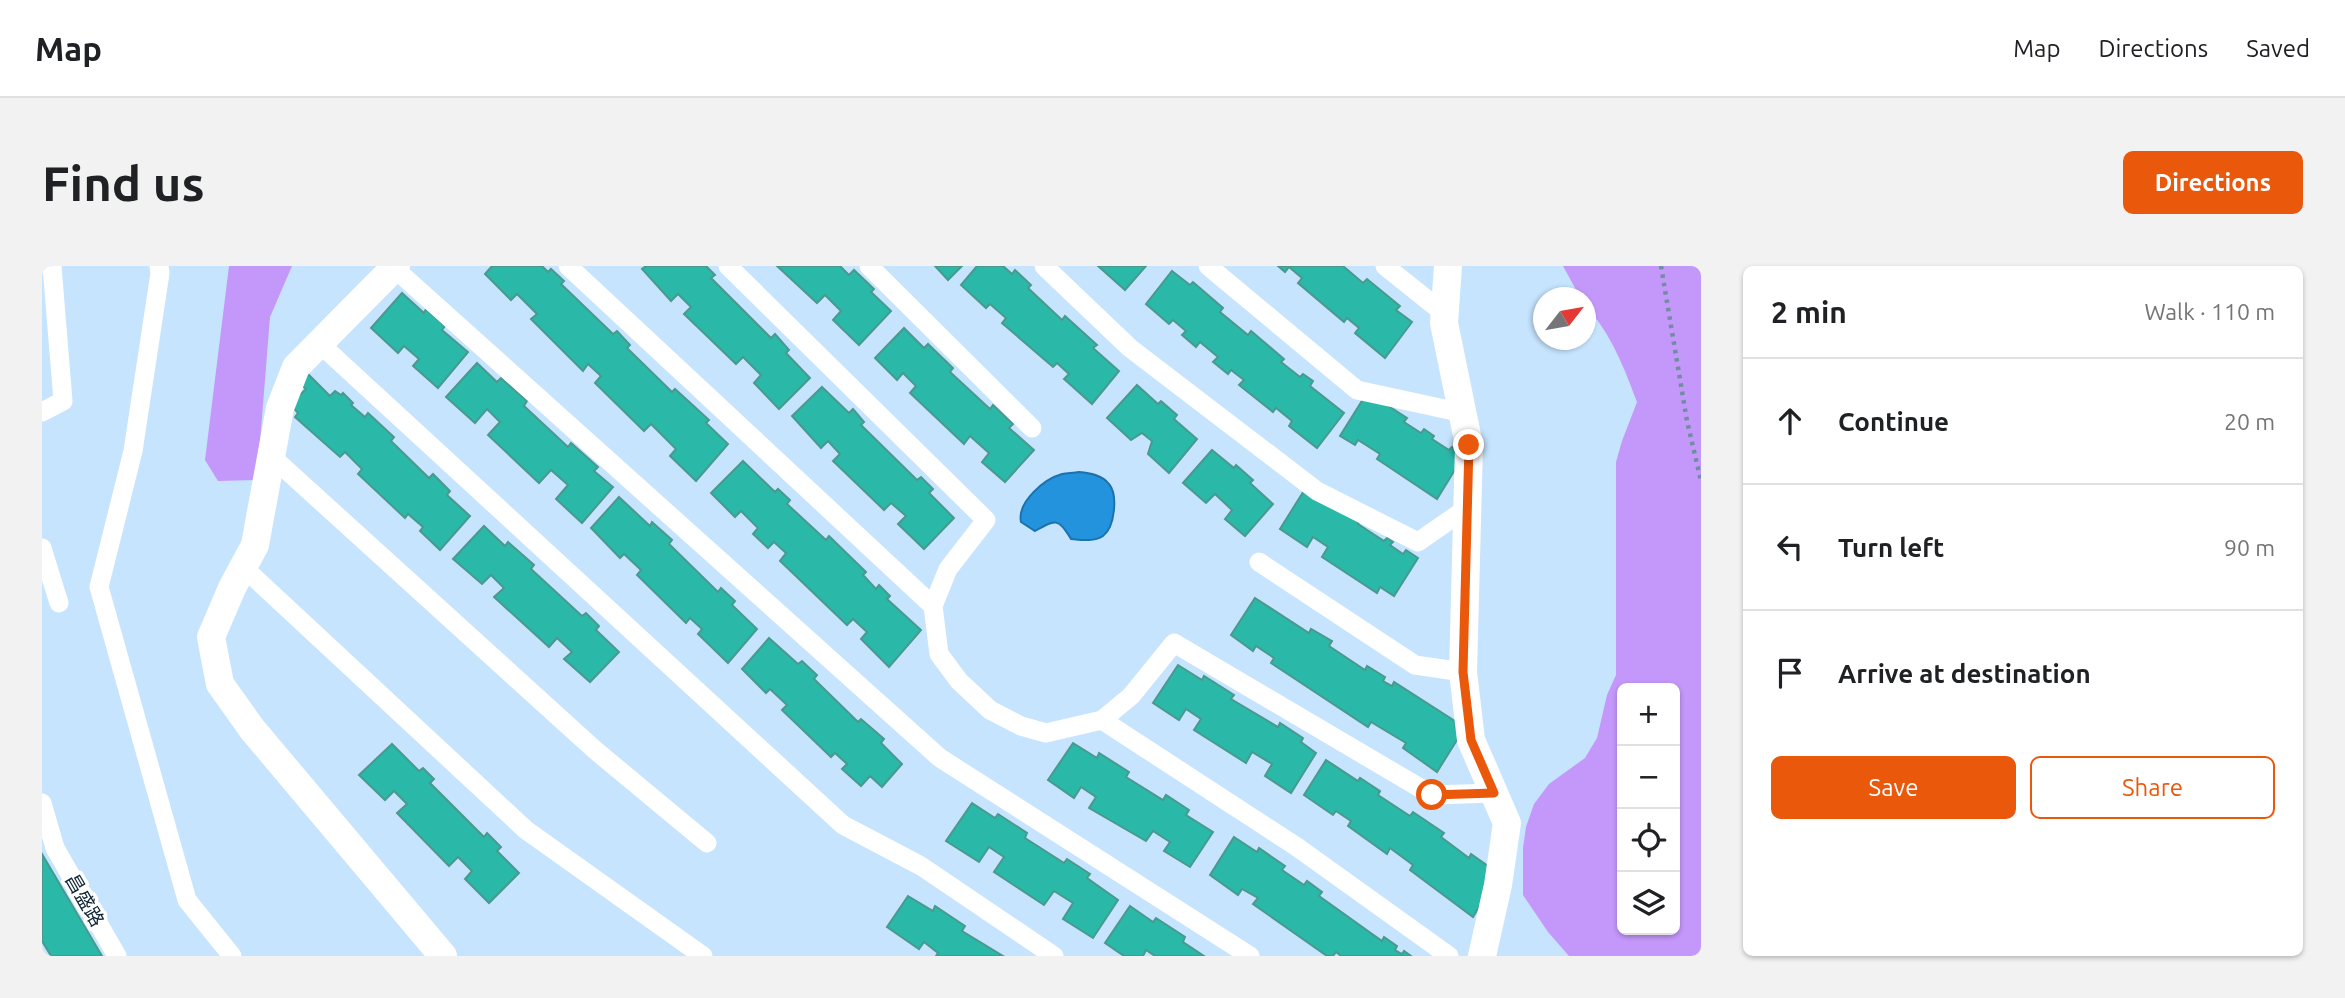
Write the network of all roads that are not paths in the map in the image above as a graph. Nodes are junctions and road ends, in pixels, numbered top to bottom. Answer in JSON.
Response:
{"nodes":[{"id":1,"x":52,"y":266,"type":"edge"},
{"id":2,"x":159,"y":266,"type":"edge"},
{"id":3,"x":568,"y":266,"type":"edge"},
{"id":4,"x":728,"y":266,"type":"edge"},
{"id":5,"x":869,"y":266,"type":"edge"},
{"id":6,"x":1044,"y":266,"type":"edge"},
{"id":7,"x":1208,"y":266,"type":"edge"},
{"id":8,"x":1385,"y":266,"type":"edge"},
{"id":9,"x":1448,"y":266,"type":"edge"},
{"id":10,"x":395,"y":267,"type":"edge"},
{"id":11,"x":1445,"y":314,"type":"junction"},
{"id":12,"x":320,"y":343,"type":"junction"},
{"id":13,"x":42,"y":412,"type":"edge"},
{"id":14,"x":1463,"y":413,"type":"junction"},
{"id":15,"x":1032,"y":428,"type":"dead end"},
{"id":16,"x":271,"y":456,"type":"junction"},
{"id":17,"x":1467,"y":508,"type":"junction"},
{"id":18,"x":42,"y":548,"type":"edge"},
{"id":19,"x":1259,"y":562,"type":"dead end"},
{"id":20,"x":243,"y":567,"type":"junction"},
{"id":21,"x":59,"y":603,"type":"dead end"},
{"id":22,"x":933,"y":606,"type":"junction"},
{"id":23,"x":1463,"y":672,"type":"junction"},
{"id":24,"x":1102,"y":720,"type":"junction"},
{"id":25,"x":1494,"y":793,"type":"junction"},
{"id":26,"x":42,"y":803,"type":"edge"},
{"id":27,"x":707,"y":843,"type":"dead end"},
{"id":28,"x":117,"y":956,"type":"edge"},
{"id":29,"x":232,"y":956,"type":"edge"},
{"id":30,"x":443,"y":956,"type":"edge"},
{"id":31,"x":703,"y":956,"type":"edge"},
{"id":32,"x":1054,"y":956,"type":"edge"},
{"id":33,"x":1250,"y":956,"type":"edge"},
{"id":34,"x":1449,"y":956,"type":"edge"},
{"id":35,"x":1482,"y":956,"type":"edge"}],
"edges":[{"from":1,"to":13,"type":"street"},
{"from":2,"to":29,"type":"street"},
{"from":3,"to":22,"type":"street"},
{"from":4,"to":22,"type":"street"},
{"from":5,"to":15,"type":"street"},
{"from":6,"to":17,"type":"street"},
{"from":7,"to":14,"type":"street"},
{"from":8,"to":11,"type":"street"},
{"from":9,"to":11,"type":"street"},
{"from":10,"to":12,"type":"street"},
{"from":10,"to":33,"type":"street"},
{"from":11,"to":14,"type":"street"},
{"from":12,"to":16,"type":"street"},
{"from":12,"to":32,"type":"street"},
{"from":14,"to":17,"type":"street"},
{"from":16,"to":20,"type":"street"},
{"from":16,"to":27,"type":"street"},
{"from":17,"to":23,"type":"street"},
{"from":18,"to":21,"type":"street"},
{"from":19,"to":23,"type":"street"},
{"from":20,"to":30,"type":"street"},
{"from":20,"to":31,"type":"street"},
{"from":22,"to":24,"type":"street"},
{"from":23,"to":25,"type":"street"},
{"from":24,"to":25,"type":"street"},
{"from":24,"to":34,"type":"street"},
{"from":25,"to":35,"type":"street"},
{"from":26,"to":28,"type":"street","name":"昌盛路"}]}
